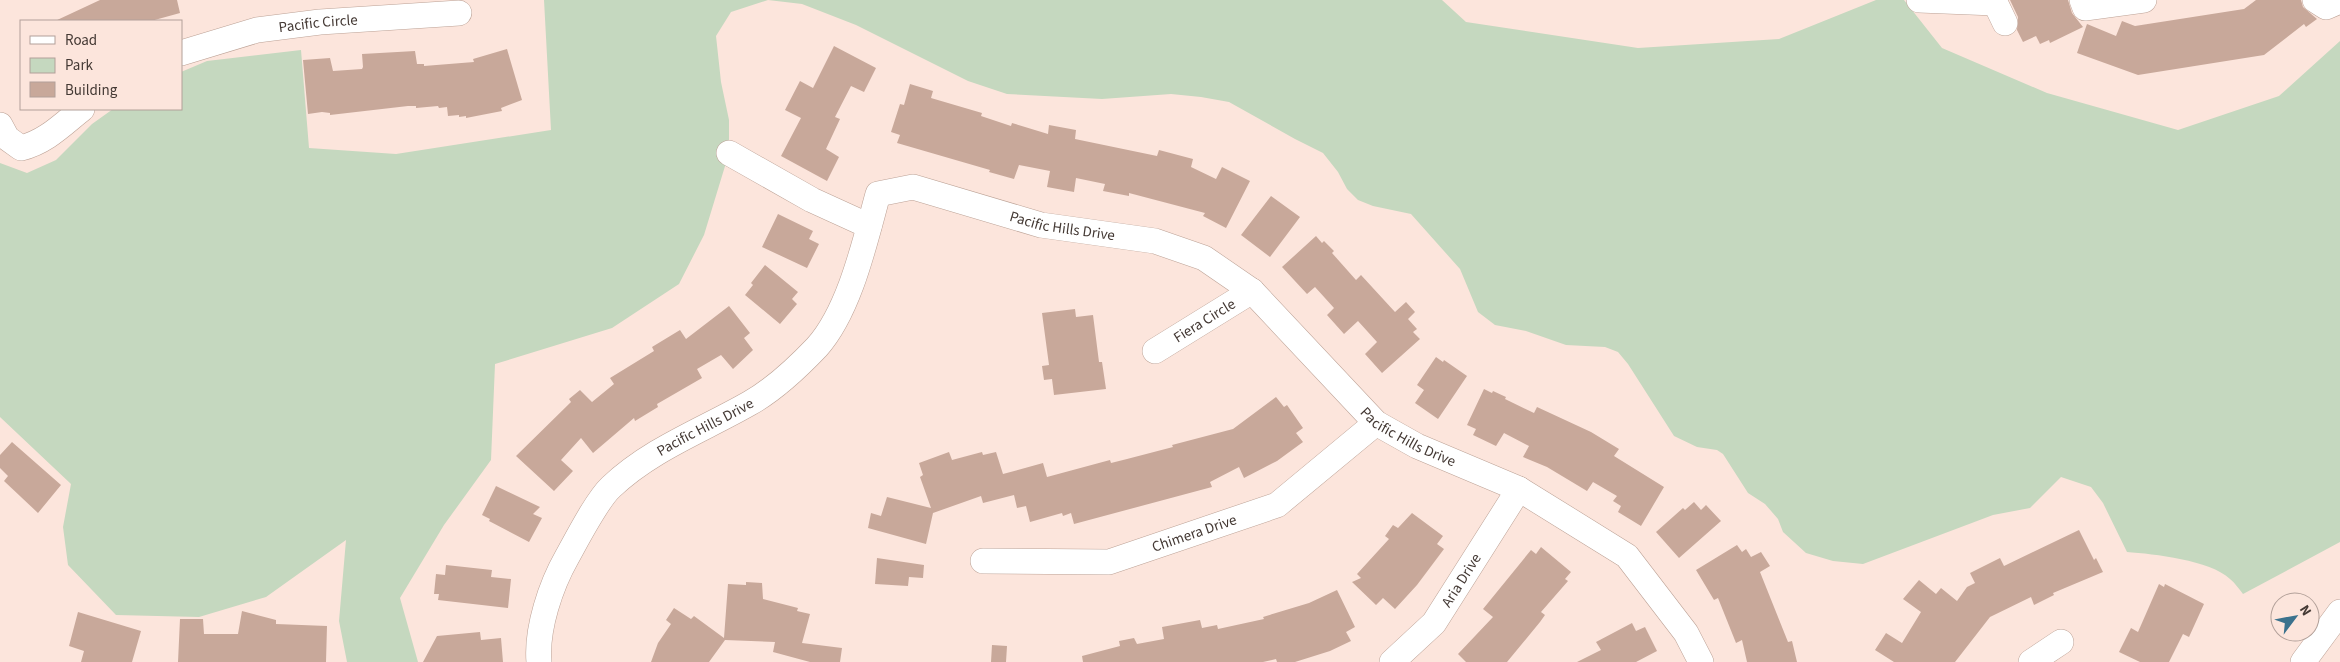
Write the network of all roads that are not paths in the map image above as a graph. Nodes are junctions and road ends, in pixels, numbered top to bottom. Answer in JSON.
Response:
{"nodes":[{"id":1,"x":1919,"y":0,"type":"edge"},
{"id":2,"x":2082,"y":0,"type":"edge"},
{"id":3,"x":2144,"y":0,"type":"edge"},
{"id":4,"x":2315,"y":0,"type":"edge"},
{"id":5,"x":2340,"y":2,"type":"edge"},
{"id":6,"x":1998,"y":9,"type":"edge"},
{"id":7,"x":459,"y":13,"type":"dead end"},
{"id":8,"x":182,"y":52,"type":"edge"},
{"id":9,"x":81,"y":110,"type":"edge"},
{"id":10,"x":0,"y":125,"type":"edge"},
{"id":11,"x":729,"y":153,"type":"dead end"},
{"id":12,"x":869,"y":226,"type":"junction"},
{"id":13,"x":1252,"y":291,"type":"junction"},
{"id":14,"x":1155,"y":350,"type":"dead end"},
{"id":15,"x":1376,"y":423,"type":"junction"},
{"id":16,"x":1519,"y":489,"type":"junction"},
{"id":17,"x":983,"y":561,"type":"dead end"},
{"id":18,"x":2339,"y":616,"type":"edge"},
{"id":19,"x":2061,"y":642,"type":"dead end"},
{"id":20,"x":539,"y":662,"type":"edge"},
{"id":21,"x":1392,"y":662,"type":"edge"},
{"id":22,"x":1701,"y":662,"type":"edge"},
{"id":23,"x":2031,"y":662,"type":"edge"},
{"id":24,"x":2303,"y":662,"type":"edge"}],
"edges":[{"from":1,"to":6,"type":"street"},
{"from":2,"to":3,"type":"street"},
{"from":4,"to":5,"type":"street"},
{"from":7,"to":8,"type":"street","name":"Pacific Circle"},
{"from":9,"to":10,"type":"street"},
{"from":11,"to":12,"type":"street"},
{"from":12,"to":13,"type":"street","name":"Pacific Hills Drive"},
{"from":12,"to":20,"type":"street","name":"Pacific Hills Drive"},
{"from":13,"to":14,"type":"street","name":"Fiera Circle"},
{"from":13,"to":15,"type":"street","name":"Pacific Hills Drive"},
{"from":15,"to":16,"type":"street","name":"Pacific Hills Drive"},
{"from":15,"to":17,"type":"street","name":"Chimera Drive"},
{"from":16,"to":21,"type":"street","name":"Aria Drive"},
{"from":16,"to":22,"type":"street","name":"Pacific Hills Drive"},
{"from":18,"to":24,"type":"street"},
{"from":19,"to":23,"type":"street"}]}
